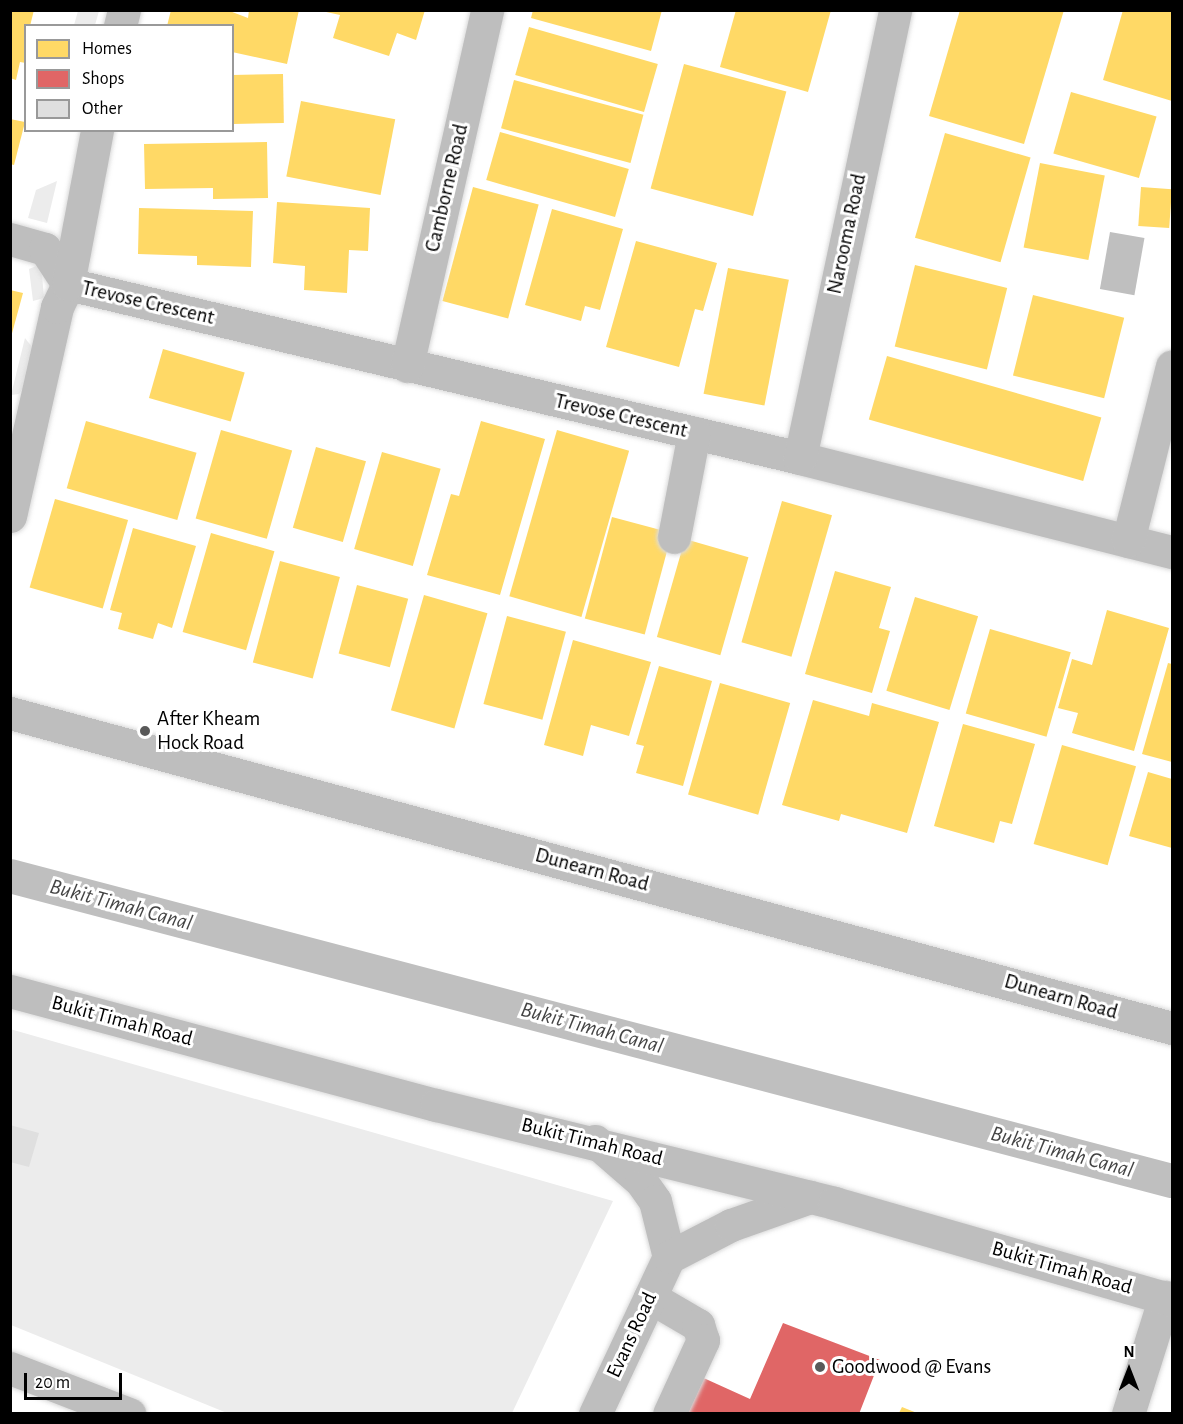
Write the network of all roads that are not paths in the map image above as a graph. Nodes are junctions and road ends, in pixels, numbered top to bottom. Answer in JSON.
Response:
{"nodes":[{"id":1,"x":487,"y":10,"type":"edge"},
{"id":2,"x":895,"y":10,"type":"edge"},
{"id":3,"x":97,"y":132,"type":"edge"},
{"id":4,"x":10,"y":239,"type":"edge"},
{"id":5,"x":68,"y":284,"type":"junction"},
{"id":6,"x":407,"y":366,"type":"junction"},
{"id":7,"x":1173,"y":366,"type":"edge"},
{"id":8,"x":694,"y":434,"type":"junction"},
{"id":9,"x":800,"y":458,"type":"junction"},
{"id":10,"x":10,"y":516,"type":"edge"},
{"id":11,"x":674,"y":537,"type":"dead end"},
{"id":12,"x":1128,"y":541,"type":"junction"},
{"id":13,"x":1173,"y":552,"type":"edge"},
{"id":14,"x":10,"y":713,"type":"edge"},
{"id":15,"x":10,"y":991,"type":"edge"},
{"id":16,"x":1173,"y":1028,"type":"edge"},
{"id":17,"x":595,"y":1142,"type":"junction"},
{"id":18,"x":810,"y":1197,"type":"junction"},
{"id":19,"x":669,"y":1257,"type":"junction"},
{"id":20,"x":650,"y":1297,"type":"junction"},
{"id":21,"x":1169,"y":1298,"type":"edge"},
{"id":22,"x":10,"y":1368,"type":"edge"},
{"id":23,"x":129,"y":1413,"type":"edge"},
{"id":24,"x":595,"y":1413,"type":"edge"},
{"id":25,"x":669,"y":1413,"type":"edge"},
{"id":26,"x":1128,"y":1413,"type":"edge"}],
"edges":[{"from":1,"to":6,"type":"main road","name":"Camborne Road"},
{"from":2,"to":9,"type":"main road","name":"Narooma Road"},
{"from":3,"to":5,"type":"main road"},
{"from":4,"to":5,"type":"main road"},
{"from":5,"to":6,"type":"main road","name":"Trevose Crescent"},
{"from":5,"to":10,"type":"main road"},
{"from":6,"to":8,"type":"main road","name":"Trevose Crescent"},
{"from":7,"to":12,"type":"main road"},
{"from":8,"to":9,"type":"main road","name":"Trevose Crescent"},
{"from":8,"to":11,"type":"main road"},
{"from":9,"to":12,"type":"main road","name":"Trevose Crescent"},
{"from":12,"to":13,"type":"main road","name":"Trevose Crescent"},
{"from":14,"to":16,"type":"main road","name":"Dunearn Road"},
{"from":15,"to":17,"type":"main road","name":"Bukit Timah Road"},
{"from":17,"to":18,"type":"main road","name":"Bukit Timah Road"},
{"from":17,"to":19,"type":"main road"},
{"from":18,"to":19,"type":"main road"},
{"from":18,"to":21,"type":"main road","name":"Bukit Timah Road"},
{"from":19,"to":20,"type":"main road","name":"Evans Road"},
{"from":20,"to":24,"type":"main road","name":"Evans Road"},
{"from":20,"to":25,"type":"main road"},
{"from":21,"to":26,"type":"main road"},
{"from":22,"to":23,"type":"main road"}]}
